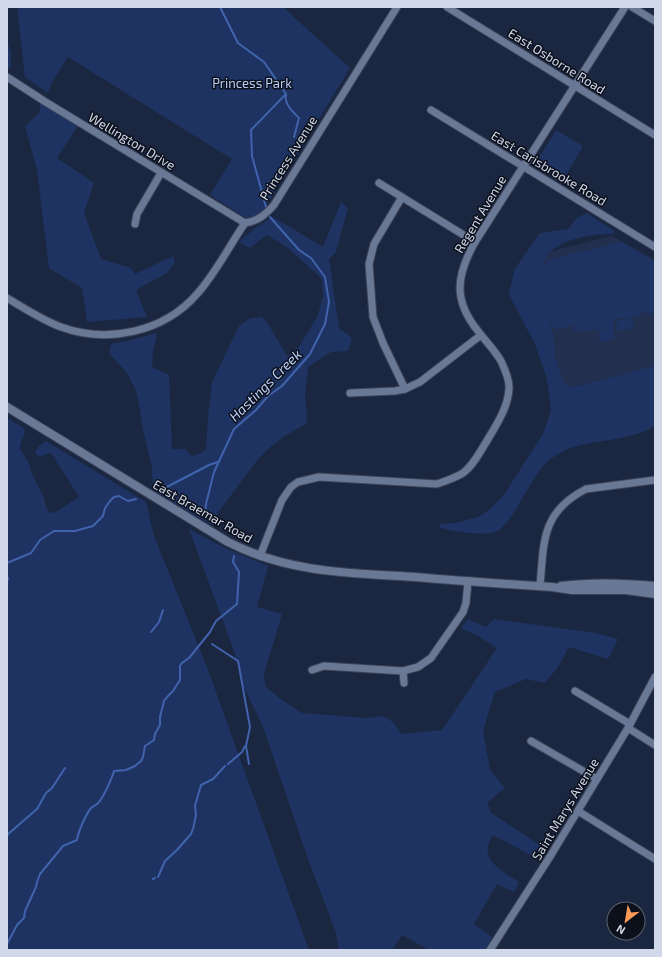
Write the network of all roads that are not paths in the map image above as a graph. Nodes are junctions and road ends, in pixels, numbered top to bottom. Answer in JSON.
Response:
{"nodes":[{"id":1,"x":397,"y":7,"type":"edge"},
{"id":2,"x":447,"y":7,"type":"edge"},
{"id":3,"x":625,"y":7,"type":"edge"},
{"id":4,"x":632,"y":7,"type":"edge"},
{"id":5,"x":655,"y":21,"type":"edge"},
{"id":6,"x":7,"y":78,"type":"edge"},
{"id":7,"x":574,"y":86,"type":"junction"},
{"id":8,"x":431,"y":110,"type":"dead end"},
{"id":9,"x":655,"y":135,"type":"edge"},
{"id":10,"x":523,"y":166,"type":"junction"},
{"id":11,"x":161,"y":173,"type":"junction"},
{"id":12,"x":379,"y":183,"type":"dead end"},
{"id":13,"x":402,"y":197,"type":"junction"},
{"id":14,"x":245,"y":223,"type":"junction"},
{"id":15,"x":135,"y":224,"type":"dead end"},
{"id":16,"x":475,"y":242,"type":"junction"},
{"id":17,"x":655,"y":247,"type":"edge"},
{"id":18,"x":7,"y":298,"type":"edge"},
{"id":19,"x":481,"y":334,"type":"junction"},
{"id":20,"x":405,"y":389,"type":"junction"},
{"id":21,"x":350,"y":393,"type":"dead end"},
{"id":22,"x":7,"y":406,"type":"edge"},
{"id":23,"x":655,"y":480,"type":"edge"},
{"id":24,"x":260,"y":556,"type":"junction"},
{"id":25,"x":468,"y":581,"type":"junction"},
{"id":26,"x":540,"y":586,"type":"junction"},
{"id":27,"x":655,"y":586,"type":"edge"},
{"id":28,"x":552,"y":587,"type":"junction"},
{"id":29,"x":655,"y":594,"type":"edge"},
{"id":30,"x":312,"y":670,"type":"dead end"},
{"id":31,"x":403,"y":671,"type":"junction"},
{"id":32,"x":655,"y":677,"type":"edge"},
{"id":33,"x":404,"y":683,"type":"dead end"},
{"id":34,"x":575,"y":691,"type":"dead end"},
{"id":35,"x":629,"y":726,"type":"junction"},
{"id":36,"x":531,"y":741,"type":"dead end"},
{"id":37,"x":655,"y":745,"type":"edge"},
{"id":38,"x":597,"y":779,"type":"junction"},
{"id":39,"x":578,"y":811,"type":"junction"},
{"id":40,"x":655,"y":859,"type":"edge"},
{"id":41,"x":490,"y":950,"type":"edge"}],
"edges":[{"from":1,"to":14,"type":"street","name":"Princess Avenue"},
{"from":2,"to":7,"type":"street","name":"East Osborne Road"},
{"from":3,"to":7,"type":"street","name":"Regent Avenue"},
{"from":4,"to":5,"type":"street"},
{"from":6,"to":11,"type":"street","name":"Wellington Drive"},
{"from":7,"to":9,"type":"street","name":"East Osborne Road"},
{"from":7,"to":10,"type":"street","name":"Regent Avenue"},
{"from":8,"to":10,"type":"street","name":"East Carisbrooke Road"},
{"from":10,"to":16,"type":"street","name":"Regent Avenue"},
{"from":10,"to":17,"type":"street","name":"East Carisbrooke Road"},
{"from":11,"to":14,"type":"street","name":"Wellington Drive"},
{"from":11,"to":15,"type":"street"},
{"from":12,"to":13,"type":"street"},
{"from":13,"to":16,"type":"street"},
{"from":13,"to":20,"type":"street"},
{"from":14,"to":18,"type":"street"},
{"from":16,"to":19,"type":"street","name":"Regent Avenue"},
{"from":19,"to":20,"type":"street"},
{"from":19,"to":24,"type":"street","name":"Regent Avenue"},
{"from":20,"to":21,"type":"street"},
{"from":22,"to":24,"type":"street","name":"East Braemar Road"},
{"from":23,"to":26,"type":"street"},
{"from":24,"to":25,"type":"street","name":"East Braemar Road"},
{"from":25,"to":26,"type":"street","name":"East Braemar Road"},
{"from":25,"to":31,"type":"street"},
{"from":26,"to":28,"type":"street","name":"East Braemar Road"},
{"from":27,"to":28,"type":"street","name":"East Braemar Road"},
{"from":28,"to":29,"type":"street","name":"East Braemar Road"},
{"from":30,"to":31,"type":"street"},
{"from":31,"to":33,"type":"street"},
{"from":32,"to":35,"type":"street","name":"Saint Marys Avenue"},
{"from":34,"to":35,"type":"street"},
{"from":35,"to":37,"type":"street"},
{"from":35,"to":38,"type":"street","name":"Saint Marys Avenue"},
{"from":36,"to":38,"type":"street"},
{"from":38,"to":39,"type":"street","name":"Saint Marys Avenue"},
{"from":39,"to":40,"type":"street"},
{"from":39,"to":41,"type":"street","name":"Saint Marys Avenue"}]}
